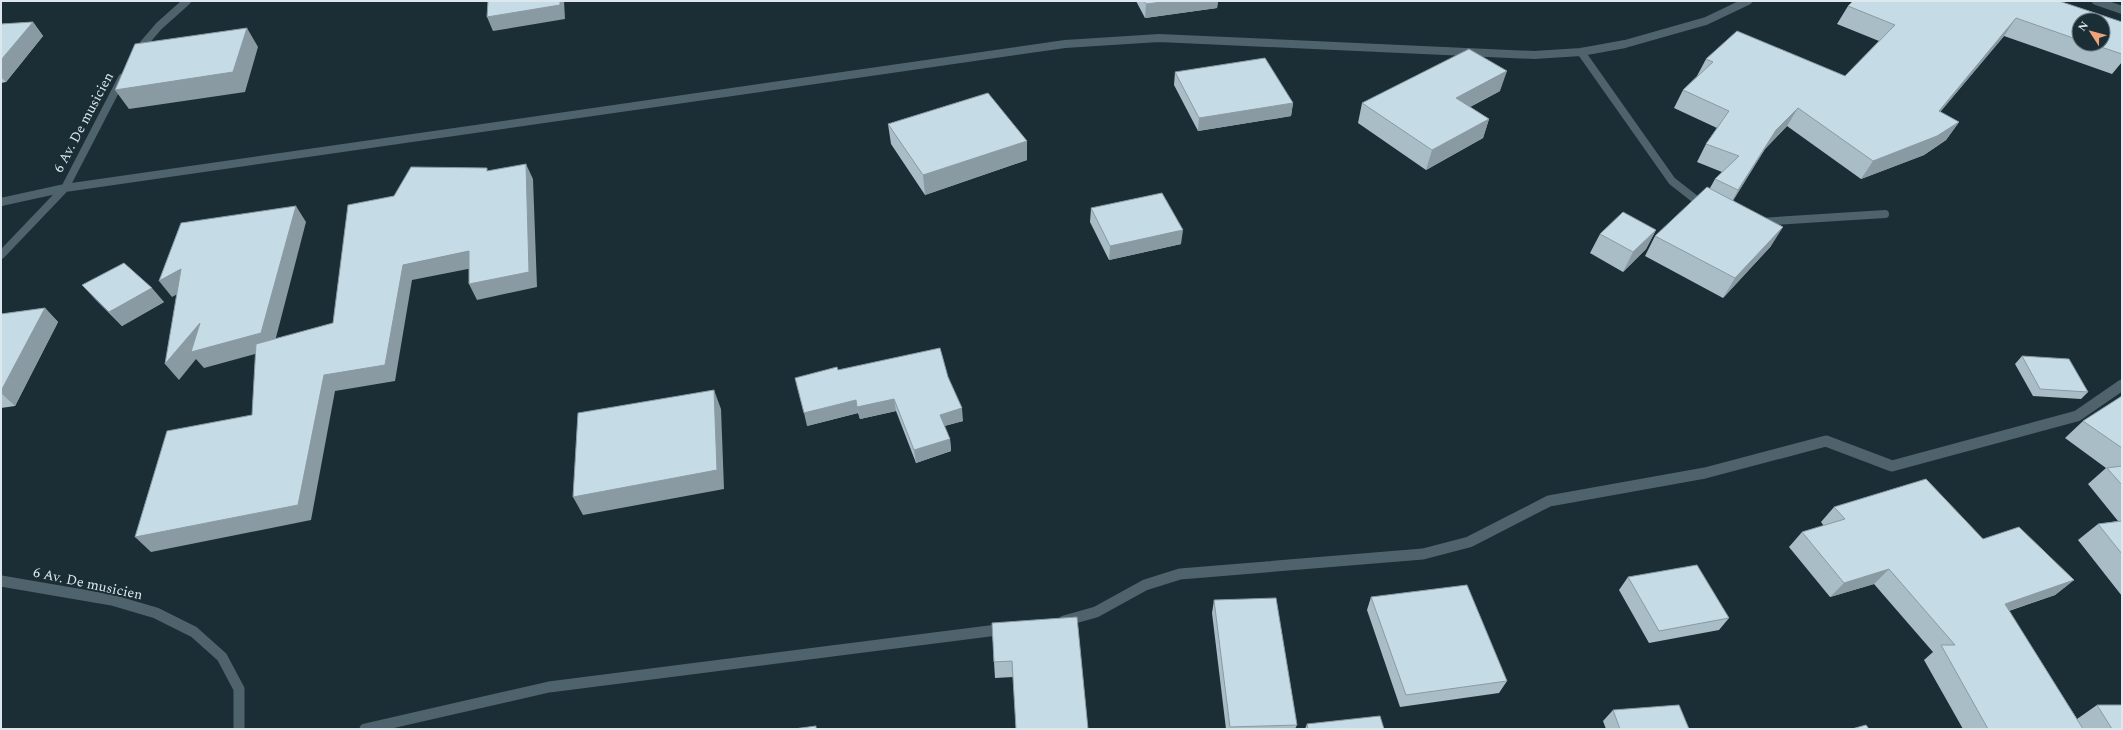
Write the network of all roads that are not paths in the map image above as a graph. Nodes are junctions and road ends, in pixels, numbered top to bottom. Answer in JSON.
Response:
{"nodes":[{"id":1,"x":187,"y":1,"type":"edge"},
{"id":2,"x":1748,"y":1,"type":"edge"},
{"id":3,"x":2096,"y":1,"type":"edge"},
{"id":4,"x":2122,"y":10,"type":"edge"},
{"id":5,"x":1581,"y":52,"type":"junction"},
{"id":6,"x":65,"y":188,"type":"junction"},
{"id":7,"x":1,"y":202,"type":"edge"},
{"id":8,"x":1713,"y":208,"type":"edge"},
{"id":9,"x":1885,"y":214,"type":"dead end"},
{"id":10,"x":1754,"y":221,"type":"edge"},
{"id":11,"x":1,"y":254,"type":"edge"},
{"id":12,"x":2122,"y":386,"type":"edge"},
{"id":13,"x":1,"y":581,"type":"edge"},
{"id":14,"x":1052,"y":623,"type":"edge"},
{"id":15,"x":1020,"y":627,"type":"edge"},
{"id":16,"x":239,"y":729,"type":"edge"},
{"id":17,"x":365,"y":729,"type":"edge"}],
"edges":[{"from":1,"to":6,"type":"street","name":"6 Av. De musicien"},
{"from":2,"to":5,"type":"street"},
{"from":3,"to":4,"type":"street"},
{"from":5,"to":6,"type":"street"},
{"from":5,"to":8,"type":"street"},
{"from":6,"to":7,"type":"street"},
{"from":6,"to":11,"type":"street","name":"6 Av. De musicien"},
{"from":9,"to":10,"type":"street"},
{"from":12,"to":14,"type":"street"},
{"from":13,"to":16,"type":"street","name":"6 Av. De musicien"},
{"from":15,"to":17,"type":"street"}]}
